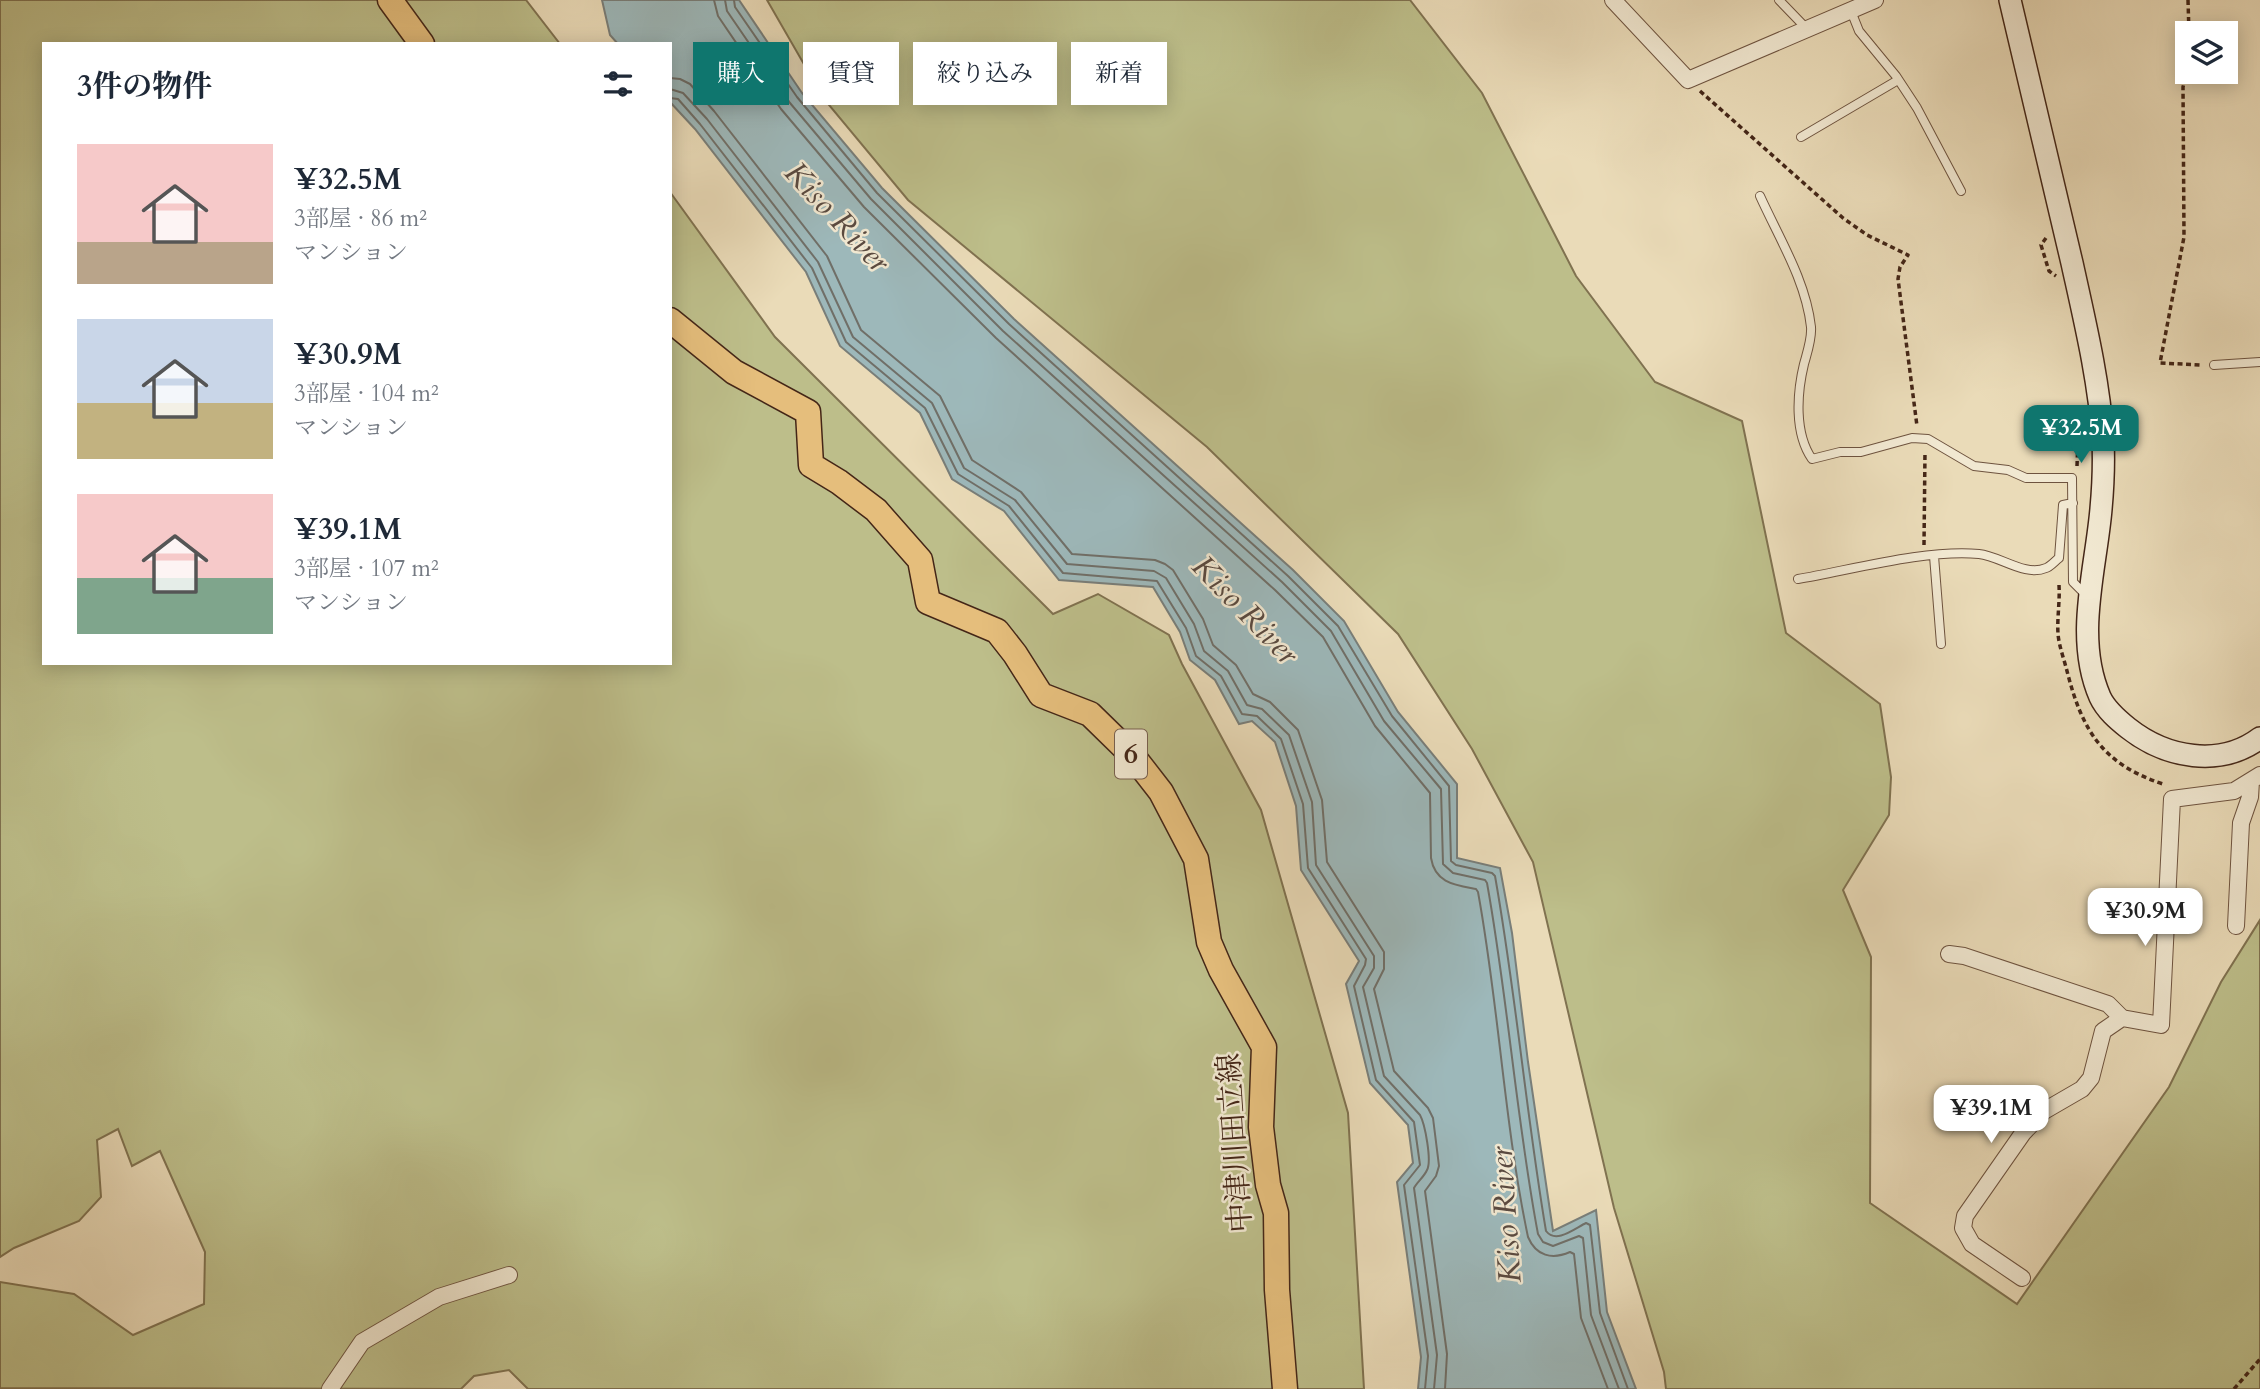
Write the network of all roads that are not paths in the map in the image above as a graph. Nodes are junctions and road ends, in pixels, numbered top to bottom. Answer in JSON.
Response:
{"nodes":[{"id":1,"x":390,"y":0,"type":"edge"},
{"id":2,"x":1613,"y":0,"type":"edge"},
{"id":3,"x":1779,"y":0,"type":"edge"},
{"id":4,"x":2010,"y":0,"type":"edge"},
{"id":5,"x":1861,"y":4,"type":"edge"},
{"id":6,"x":1807,"y":29,"type":"junction"},
{"id":7,"x":421,"y":42,"type":"edge"},
{"id":8,"x":1898,"y":80,"type":"junction"},
{"id":9,"x":1801,"y":137,"type":"dead end"},
{"id":10,"x":1961,"y":191,"type":"dead end"},
{"id":11,"x":1760,"y":196,"type":"dead end"},
{"id":12,"x":672,"y":322,"type":"edge"},
{"id":13,"x":2260,"y":362,"type":"edge"},
{"id":14,"x":2214,"y":365,"type":"road end"},
{"id":15,"x":2073,"y":503,"type":"junction"},
{"id":16,"x":1929,"y":556,"type":"junction"},
{"id":17,"x":1798,"y":579,"type":"dead end"},
{"id":18,"x":2088,"y":597,"type":"junction"},
{"id":19,"x":1941,"y":644,"type":"dead end"},
{"id":20,"x":2259,"y":741,"type":"edge"},
{"id":21,"x":2256,"y":778,"type":"edge"},
{"id":22,"x":2236,"y":926,"type":"dead end"},
{"id":23,"x":1949,"y":954,"type":"dead end"},
{"id":24,"x":2122,"y":1018,"type":"junction"},
{"id":25,"x":509,"y":1275,"type":"dead end"},
{"id":26,"x":2022,"y":1278,"type":"dead end"},
{"id":27,"x":330,"y":1389,"type":"edge"},
{"id":28,"x":1285,"y":1389,"type":"edge"}],
"edges":[{"from":1,"to":7,"type":"main road"},
{"from":2,"to":6,"type":"street"},
{"from":3,"to":6,"type":"lane"},
{"from":4,"to":18,"type":"street"},
{"from":5,"to":6,"type":"street"},
{"from":5,"to":8,"type":"lane"},
{"from":8,"to":9,"type":"lane"},
{"from":8,"to":10,"type":"lane"},
{"from":11,"to":15,"type":"lane"},
{"from":12,"to":28,"type":"main road","name":"中津川田立線","number":"6"},
{"from":13,"to":14,"type":"lane"},
{"from":15,"to":16,"type":"lane"},
{"from":15,"to":18,"type":"lane"},
{"from":16,"to":17,"type":"lane"},
{"from":16,"to":19,"type":"lane"},
{"from":18,"to":20,"type":"street"},
{"from":21,"to":22,"type":"street"},
{"from":21,"to":24,"type":"street"},
{"from":23,"to":24,"type":"street"},
{"from":24,"to":26,"type":"street"},
{"from":25,"to":27,"type":"street"}]}
